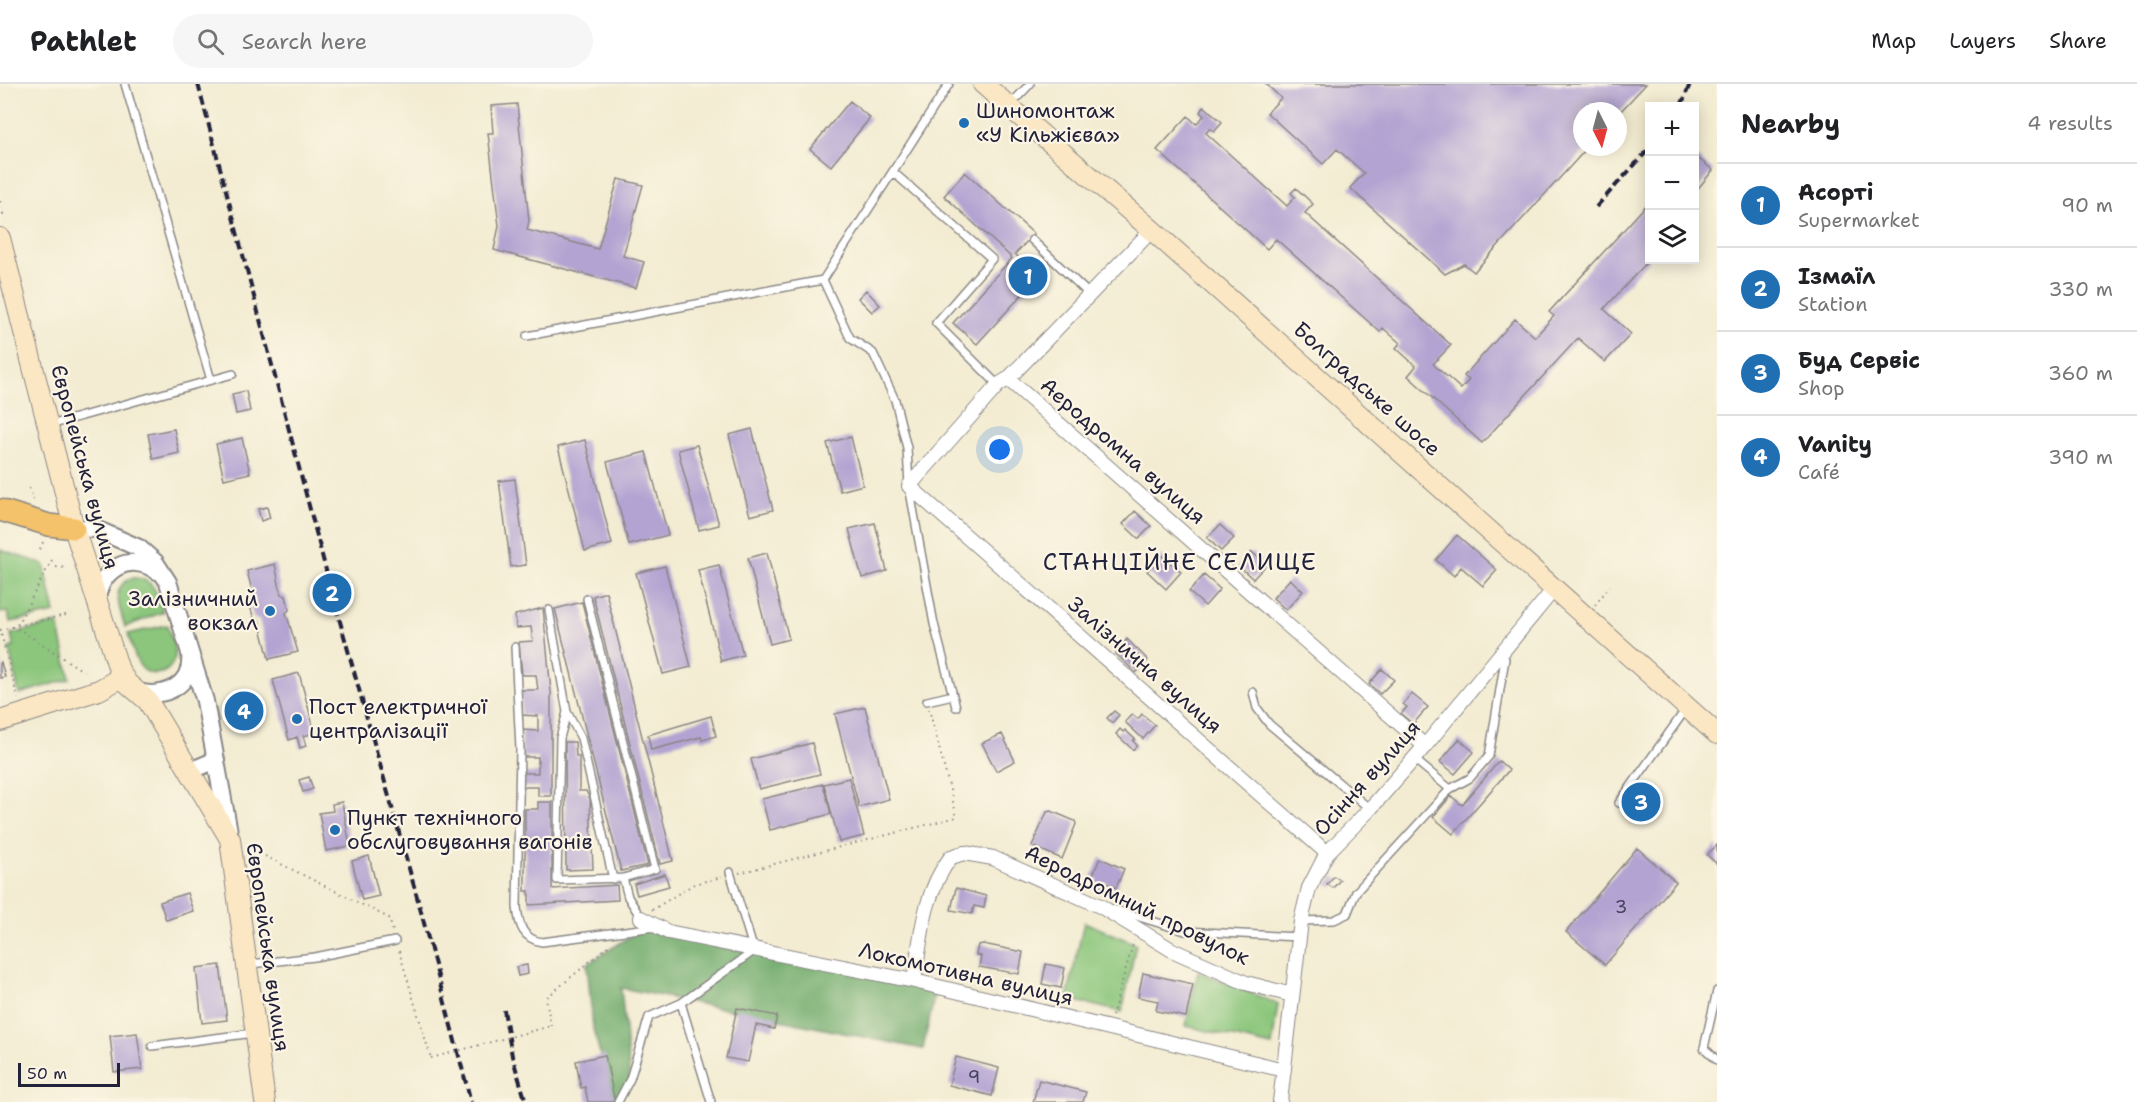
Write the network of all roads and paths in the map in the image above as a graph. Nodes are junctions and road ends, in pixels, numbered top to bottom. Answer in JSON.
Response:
{"nodes":[{"id":1,"x":125,"y":84,"type":"edge"},
{"id":2,"x":949,"y":84,"type":"edge"},
{"id":3,"x":983,"y":84,"type":"edge"},
{"id":4,"x":1029,"y":84,"type":"edge"},
{"id":5,"x":1010,"y":106,"type":"junction"},
{"id":6,"x":893,"y":172,"type":"junction"},
{"id":7,"x":0,"y":201,"type":"edge"},
{"id":8,"x":0,"y":214,"type":"edge"},
{"id":9,"x":1152,"y":230,"type":"junction"},
{"id":10,"x":0,"y":238,"type":"edge"},
{"id":11,"x":1032,"y":240,"type":"dead end"},
{"id":12,"x":824,"y":280,"type":"junction"},
{"id":13,"x":1089,"y":294,"type":"junction"},
{"id":14,"x":527,"y":336,"type":"dead end"},
{"id":15,"x":232,"y":374,"type":"dead end"},
{"id":16,"x":211,"y":380,"type":"junction"},
{"id":17,"x":1003,"y":382,"type":"junction"},
{"id":18,"x":48,"y":425,"type":"junction"},
{"id":19,"x":909,"y":486,"type":"junction"},
{"id":20,"x":29,"y":488,"type":"dead end"},
{"id":21,"x":34,"y":501,"type":"dead end"},
{"id":22,"x":0,"y":510,"type":"edge"},
{"id":23,"x":74,"y":528,"type":"junction"},
{"id":24,"x":43,"y":542,"type":"dead end"},
{"id":25,"x":40,"y":549,"type":"dead end"},
{"id":26,"x":52,"y":560,"type":"dead end"},
{"id":27,"x":56,"y":567,"type":"dead end"},
{"id":28,"x":66,"y":568,"type":"dead end"},
{"id":29,"x":163,"y":575,"type":"junction"},
{"id":30,"x":1610,"y":586,"type":"dead end"},
{"id":31,"x":1554,"y":589,"type":"junction"},
{"id":32,"x":587,"y":599,"type":"dead end"},
{"id":33,"x":549,"y":610,"type":"dead end"},
{"id":34,"x":1591,"y":610,"type":"dead end"},
{"id":35,"x":99,"y":611,"type":"junction"},
{"id":36,"x":70,"y":614,"type":"dead end"},
{"id":37,"x":16,"y":627,"type":"junction"},
{"id":38,"x":0,"y":630,"type":"edge"},
{"id":39,"x":515,"y":646,"type":"dead end"},
{"id":40,"x":189,"y":649,"type":"junction"},
{"id":41,"x":1500,"y":655,"type":"junction"},
{"id":42,"x":83,"y":671,"type":"dead end"},
{"id":43,"x":122,"y":677,"type":"junction"},
{"id":44,"x":138,"y":692,"type":"junction"},
{"id":45,"x":1253,"y":692,"type":"dead end"},
{"id":46,"x":953,"y":695,"type":"junction"},
{"id":47,"x":18,"y":699,"type":"dead end"},
{"id":48,"x":927,"y":701,"type":"joint"},
{"id":49,"x":956,"y":706,"type":"dead end"},
{"id":50,"x":1687,"y":707,"type":"junction"},
{"id":51,"x":567,"y":712,"type":"junction"},
{"id":52,"x":0,"y":722,"type":"edge"},
{"id":53,"x":1717,"y":734,"type":"edge"},
{"id":54,"x":1425,"y":746,"type":"junction"},
{"id":55,"x":1414,"y":759,"type":"junction"},
{"id":56,"x":216,"y":760,"type":"junction"},
{"id":57,"x":190,"y":771,"type":"junction"},
{"id":58,"x":1450,"y":789,"type":"junction"},
{"id":59,"x":1619,"y":803,"type":"dead end"},
{"id":60,"x":1370,"y":809,"type":"junction"},
{"id":61,"x":230,"y":839,"type":"junction"},
{"id":62,"x":1327,"y":853,"type":"junction"},
{"id":63,"x":730,"y":874,"type":"junction"},
{"id":64,"x":623,"y":878,"type":"junction"},
{"id":65,"x":613,"y":879,"type":"junction"},
{"id":66,"x":1100,"y":906,"type":"junction"},
{"id":67,"x":641,"y":918,"type":"junction"},
{"id":68,"x":1301,"y":921,"type":"junction"},
{"id":69,"x":655,"y":927,"type":"junction"},
{"id":70,"x":1137,"y":930,"type":"junction"},
{"id":71,"x":626,"y":932,"type":"junction"},
{"id":72,"x":1298,"y":937,"type":"junction"},
{"id":73,"x":395,"y":941,"type":"junction"},
{"id":74,"x":754,"y":951,"type":"junction"},
{"id":75,"x":248,"y":964,"type":"junction"},
{"id":76,"x":914,"y":981,"type":"junction"},
{"id":77,"x":1717,"y":991,"type":"edge"},
{"id":78,"x":1293,"y":994,"type":"junction"},
{"id":79,"x":681,"y":1003,"type":"junction"},
{"id":80,"x":1109,"y":1028,"type":"junction"},
{"id":81,"x":257,"y":1033,"type":"junction"},
{"id":82,"x":152,"y":1046,"type":"dead end"},
{"id":83,"x":1717,"y":1060,"type":"edge"},
{"id":84,"x":1284,"y":1070,"type":"junction"},
{"id":85,"x":266,"y":1102,"type":"edge"},
{"id":86,"x":618,"y":1102,"type":"edge"},
{"id":87,"x":711,"y":1102,"type":"edge"},
{"id":88,"x":1280,"y":1102,"type":"edge"}],
"edges":[{"from":1,"to":16,"type":"lane"},
{"from":2,"to":6,"type":"lane"},
{"from":3,"to":5,"type":"main road","name":"Болградське шосе"},
{"from":4,"to":5,"type":"lane"},
{"from":5,"to":9,"type":"main road","name":"Болградське шосе"},
{"from":6,"to":12,"type":"lane"},
{"from":6,"to":17,"type":"lane"},
{"from":7,"to":8,"type":"path"},
{"from":9,"to":13,"type":"street","name":"Аеродромна вулиця"},
{"from":9,"to":31,"type":"main road","name":"Болградське шосе"},
{"from":10,"to":18,"type":"main road","name":"Європейська вулиця"},
{"from":11,"to":13,"type":"lane"},
{"from":12,"to":14,"type":"lane"},
{"from":12,"to":19,"type":"lane"},
{"from":13,"to":17,"type":"street","name":"Аеродромна вулиця"},
{"from":15,"to":16,"type":"lane"},
{"from":16,"to":18,"type":"lane"},
{"from":17,"to":19,"type":"street","name":"Аеродромна вулиця"},
{"from":17,"to":54,"type":"street","name":"Аеродромна вулиця"},
{"from":18,"to":23,"type":"main road","name":"Європейська вулиця"},
{"from":19,"to":46,"type":"lane"},
{"from":19,"to":62,"type":"street","name":"Залізнична вулиця"},
{"from":20,"to":21,"type":"path"},
{"from":22,"to":23,"type":"main road"},
{"from":23,"to":29,"type":"street"},
{"from":23,"to":35,"type":"main road","name":"Європейська вулиця"},
{"from":24,"to":25,"type":"path"},
{"from":26,"to":37,"type":"path"},
{"from":27,"to":28,"type":"path"},
{"from":29,"to":35,"type":"street"},
{"from":29,"to":40,"type":"street"},
{"from":30,"to":34,"type":"path"},
{"from":31,"to":41,"type":"street","name":"Осіння вулиця"},
{"from":31,"to":50,"type":"main road","name":"Болградське шосе"},
{"from":32,"to":64,"type":"lane"},
{"from":33,"to":51,"type":"lane"},
{"from":35,"to":43,"type":"main road","name":"Європейська вулиця"},
{"from":36,"to":37,"type":"path"},
{"from":37,"to":38,"type":"path"},
{"from":37,"to":42,"type":"path"},
{"from":38,"to":47,"type":"path"},
{"from":39,"to":71,"type":"lane"},
{"from":40,"to":44,"type":"street"},
{"from":40,"to":56,"type":"street"},
{"from":41,"to":54,"type":"street","name":"Осіння вулиця"},
{"from":41,"to":58,"type":"lane"},
{"from":43,"to":44,"type":"main road","name":"Європейська вулиця"},
{"from":43,"to":52,"type":"main road"},
{"from":44,"to":57,"type":"main road","name":"Європейська вулиця"},
{"from":45,"to":60,"type":"lane"},
{"from":46,"to":48,"type":"lane"},
{"from":46,"to":49,"type":"lane"},
{"from":48,"to":63,"type":"path"},
{"from":50,"to":53,"type":"main road","name":"Болградське шосе"},
{"from":50,"to":59,"type":"lane"},
{"from":51,"to":65,"type":"lane"},
{"from":51,"to":65,"type":"lane"},
{"from":54,"to":55,"type":"street","name":"Осіння вулиця"},
{"from":55,"to":58,"type":"lane"},
{"from":55,"to":60,"type":"street","name":"Осіння вулиця"},
{"from":56,"to":57,"type":"street"},
{"from":56,"to":61,"type":"street"},
{"from":57,"to":61,"type":"main road","name":"Європейська вулиця"},
{"from":58,"to":68,"type":"lane"},
{"from":60,"to":62,"type":"street","name":"Осіння вулиця"},
{"from":61,"to":73,"type":"path"},
{"from":61,"to":75,"type":"main road","name":"Європейська вулиця"},
{"from":62,"to":68,"type":"street","name":"Осіння вулиця"},
{"from":63,"to":67,"type":"path"},
{"from":63,"to":74,"type":"lane"},
{"from":64,"to":65,"type":"lane"},
{"from":64,"to":67,"type":"lane"},
{"from":66,"to":70,"type":"street","name":"Аеродромний провулок"},
{"from":66,"to":72,"type":"lane"},
{"from":66,"to":76,"type":"street","name":"Аеродромний провулок"},
{"from":67,"to":69,"type":"street","name":"Локомотивна вулиця"},
{"from":68,"to":72,"type":"street","name":"Осіння вулиця"},
{"from":69,"to":71,"type":"lane"},
{"from":69,"to":74,"type":"street","name":"Локомотивна вулиця"},
{"from":70,"to":78,"type":"street","name":"Аеродромний провулок"},
{"from":70,"to":80,"type":"path"},
{"from":71,"to":73,"type":"path","bridge":true},
{"from":72,"to":78,"type":"street","name":"Осіння вулиця"},
{"from":73,"to":75,"type":"lane"},
{"from":74,"to":76,"type":"street","name":"Локомотивна вулиця"},
{"from":74,"to":79,"type":"lane"},
{"from":75,"to":81,"type":"main road","name":"Європейська вулиця"},
{"from":76,"to":80,"type":"street","name":"Локомотивна вулиця"},
{"from":77,"to":83,"type":"lane"},
{"from":78,"to":84,"type":"street","name":"Осіння вулиця"},
{"from":79,"to":86,"type":"lane"},
{"from":79,"to":87,"type":"lane"},
{"from":80,"to":84,"type":"street","name":"Локомотивна вулиця"},
{"from":81,"to":82,"type":"lane"},
{"from":81,"to":85,"type":"main road","name":"Європейська вулиця"},
{"from":84,"to":88,"type":"street","name":"Осіння вулиця"}]}
